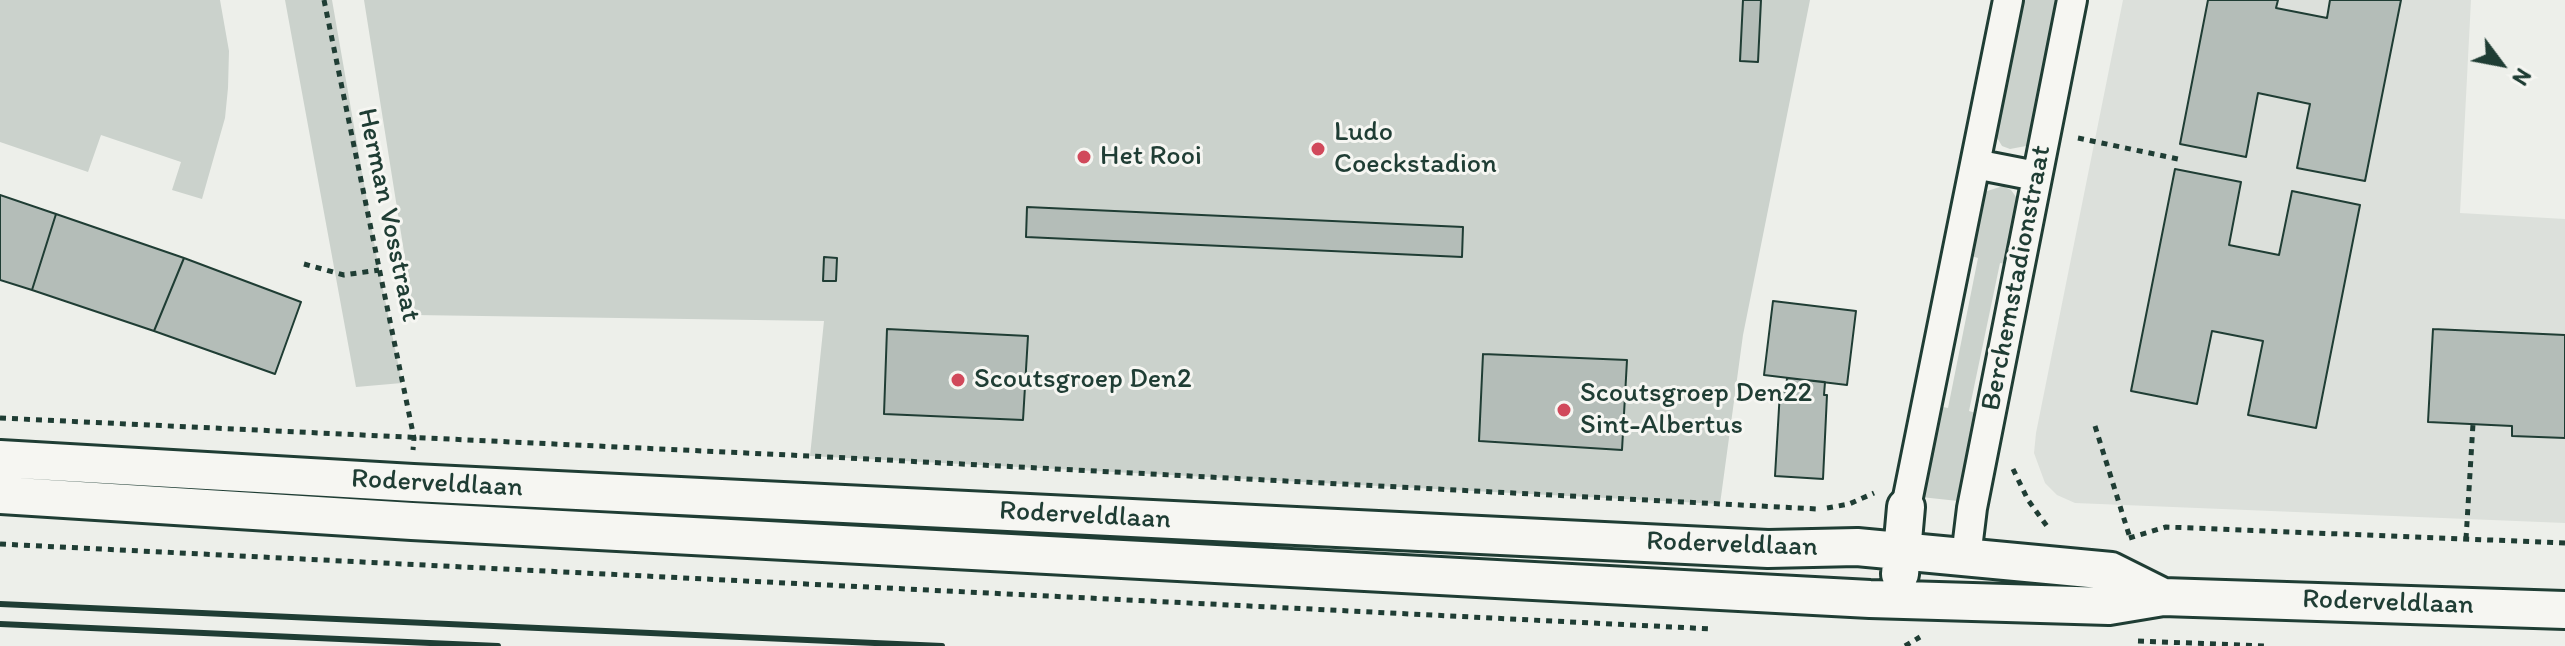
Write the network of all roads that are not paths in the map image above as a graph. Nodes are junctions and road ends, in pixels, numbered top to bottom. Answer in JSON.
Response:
{"nodes":[{"id":1,"x":2008,"y":0,"type":"edge"},
{"id":2,"x":2072,"y":0,"type":"edge"},
{"id":3,"x":1975,"y":164,"type":"junction"},
{"id":4,"x":2036,"y":176,"type":"junction"},
{"id":5,"x":0,"y":459,"type":"edge"},
{"id":6,"x":0,"y":495,"type":"edge"},
{"id":7,"x":1892,"y":499,"type":"joint"},
{"id":8,"x":1902,"y":551,"type":"junction"},
{"id":9,"x":1966,"y":557,"type":"junction"},
{"id":10,"x":2163,"y":597,"type":"junction"},
{"id":11,"x":1897,"y":600,"type":"junction"},
{"id":12,"x":1959,"y":602,"type":"junction"},
{"id":13,"x":2565,"y":610,"type":"edge"}],
"edges":[{"from":1,"to":3,"type":"street"},
{"from":2,"to":4,"type":"street","name":"Berchemstadionstraat"},
{"from":3,"to":4,"type":"street"},
{"from":3,"to":7,"type":"street"},
{"from":4,"to":9,"type":"street","name":"Berchemstadionstraat"},
{"from":5,"to":8,"type":"street","name":"Roderveldlaan"},
{"from":6,"to":11,"type":"street","name":"Roderveldlaan"},
{"from":7,"to":8,"type":"street"},
{"from":8,"to":9,"type":"street","name":"Roderveldlaan"},
{"from":8,"to":11,"type":"street"},
{"from":9,"to":10,"type":"street","name":"Roderveldlaan"},
{"from":9,"to":12,"type":"street"},
{"from":10,"to":12,"type":"street","name":"Roderveldlaan"},
{"from":10,"to":13,"type":"street","name":"Roderveldlaan"},
{"from":11,"to":12,"type":"street","name":"Roderveldlaan"}]}
